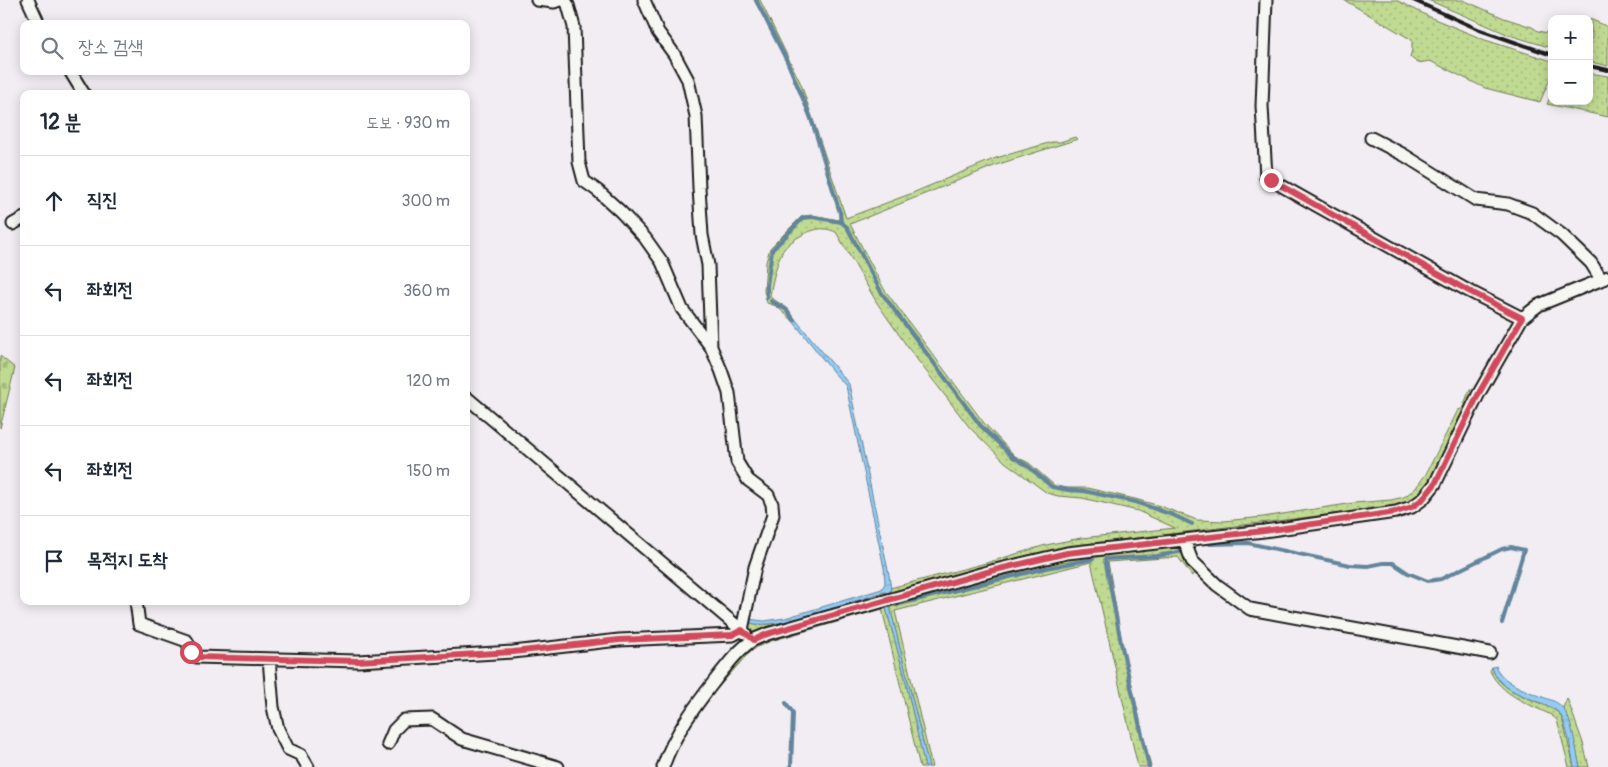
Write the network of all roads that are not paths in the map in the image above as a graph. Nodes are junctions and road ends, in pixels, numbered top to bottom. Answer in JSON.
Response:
{"nodes":[{"id":1,"x":28,"y":0,"type":"edge"},
{"id":2,"x":537,"y":0,"type":"edge"},
{"id":3,"x":561,"y":0,"type":"edge"},
{"id":4,"x":565,"y":0,"type":"edge"},
{"id":5,"x":644,"y":0,"type":"edge"},
{"id":6,"x":1266,"y":0,"type":"edge"},
{"id":7,"x":37,"y":20,"type":"edge"},
{"id":8,"x":72,"y":75,"type":"edge"},
{"id":9,"x":82,"y":90,"type":"edge"},
{"id":10,"x":1371,"y":138,"type":"dead end"},
{"id":11,"x":20,"y":220,"type":"edge"},
{"id":12,"x":13,"y":224,"type":"dead end"},
{"id":13,"x":1604,"y":278,"type":"edge"},
{"id":14,"x":1522,"y":318,"type":"junction"},
{"id":15,"x":711,"y":347,"type":"junction"},
{"id":16,"x":470,"y":400,"type":"edge"},
{"id":17,"x":1184,"y":540,"type":"junction"},
{"id":18,"x":137,"y":605,"type":"edge"},
{"id":19,"x":742,"y":630,"type":"junction"},
{"id":20,"x":754,"y":640,"type":"junction"},
{"id":21,"x":1490,"y":652,"type":"dead end"},
{"id":22,"x":269,"y":659,"type":"junction"},
{"id":23,"x":388,"y":744,"type":"dead end"},
{"id":24,"x":308,"y":767,"type":"edge"},
{"id":25,"x":558,"y":767,"type":"edge"},
{"id":26,"x":663,"y":767,"type":"edge"}],
"edges":[{"from":1,"to":7,"type":"street"},
{"from":2,"to":3,"type":"street"},
{"from":4,"to":15,"type":"street"},
{"from":5,"to":15,"type":"street"},
{"from":6,"to":14,"type":"street"},
{"from":8,"to":9,"type":"street"},
{"from":10,"to":13,"type":"street"},
{"from":11,"to":12,"type":"street"},
{"from":13,"to":14,"type":"street"},
{"from":14,"to":17,"type":"street"},
{"from":15,"to":19,"type":"street"},
{"from":16,"to":19,"type":"street"},
{"from":17,"to":20,"type":"street"},
{"from":17,"to":21,"type":"street"},
{"from":18,"to":22,"type":"street"},
{"from":19,"to":20,"type":"street"},
{"from":19,"to":22,"type":"street"},
{"from":20,"to":26,"type":"street"},
{"from":22,"to":24,"type":"street"},
{"from":23,"to":25,"type":"street"}]}
